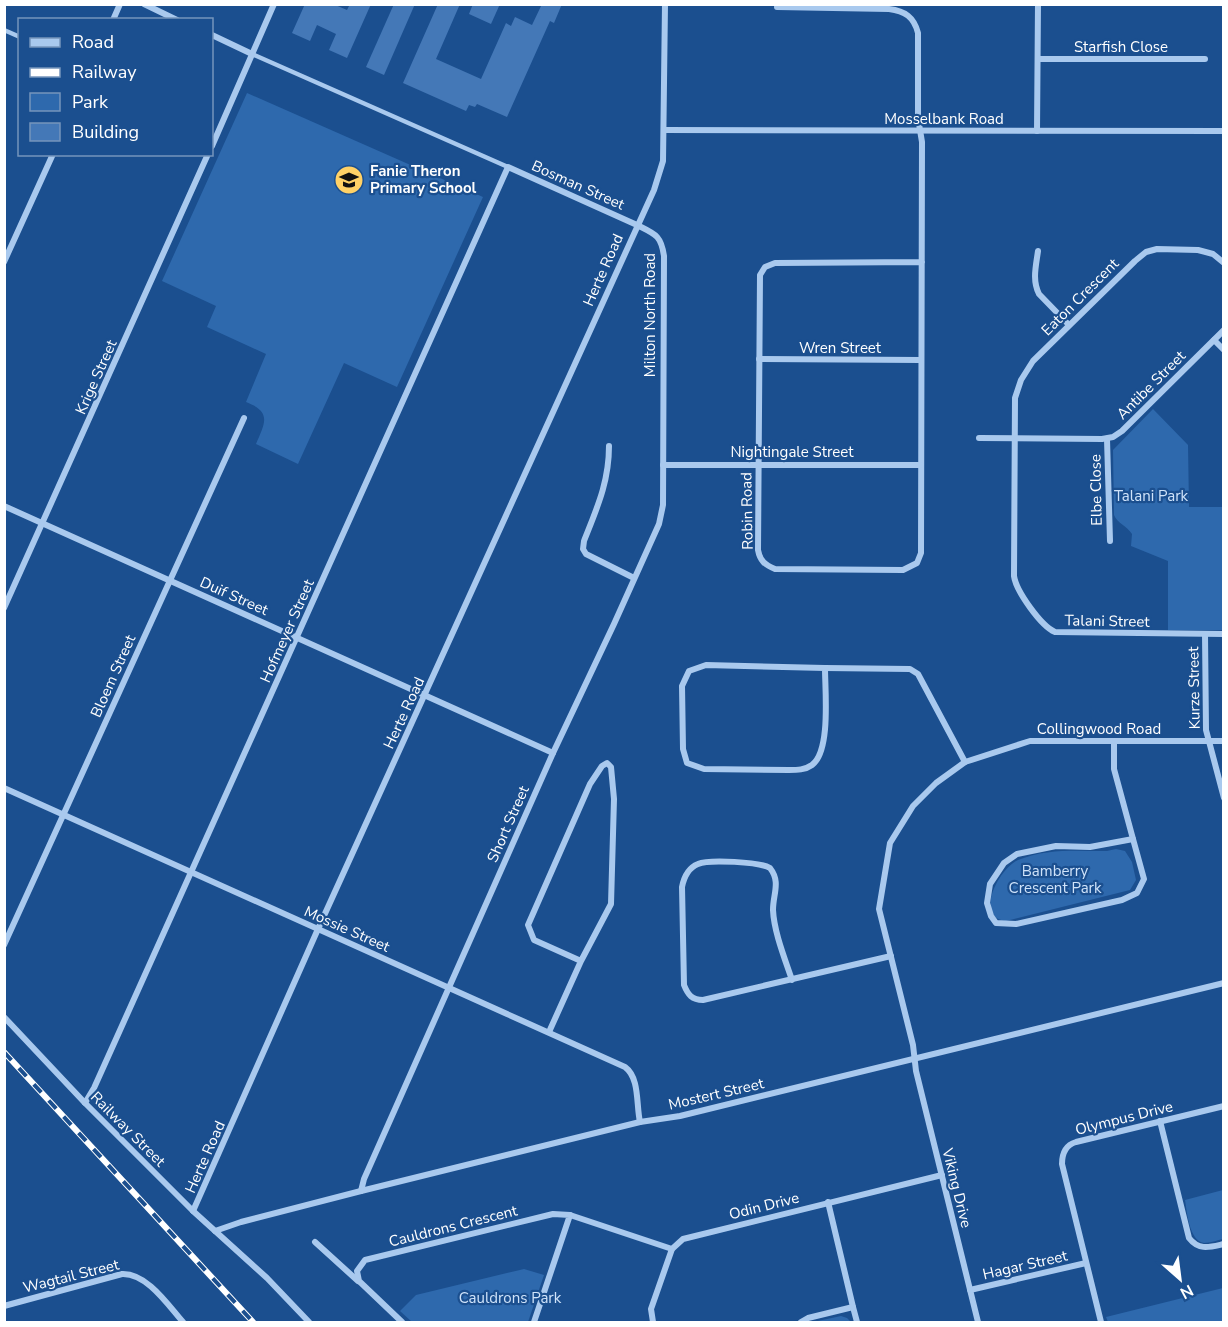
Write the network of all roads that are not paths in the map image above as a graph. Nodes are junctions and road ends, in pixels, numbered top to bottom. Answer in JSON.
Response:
{"nodes":[{"id":1,"x":120,"y":4,"type":"edge"},
{"id":2,"x":144,"y":4,"type":"edge"},
{"id":3,"x":274,"y":4,"type":"edge"},
{"id":4,"x":665,"y":4,"type":"edge"},
{"id":5,"x":1038,"y":4,"type":"edge"},
{"id":6,"x":777,"y":7,"type":"dead end"},
{"id":7,"x":114,"y":18,"type":"edge"},
{"id":8,"x":173,"y":18,"type":"edge"},
{"id":9,"x":4,"y":30,"type":"edge"},
{"id":10,"x":213,"y":35,"type":"edge"},
{"id":11,"x":18,"y":36,"type":"edge"},
{"id":12,"x":252,"y":54,"type":"junction"},
{"id":13,"x":1038,"y":59,"type":"junction"},
{"id":14,"x":1205,"y":59,"type":"dead end"},
{"id":15,"x":664,"y":130,"type":"junction"},
{"id":16,"x":921,"y":131,"type":"junction"},
{"id":17,"x":1037,"y":131,"type":"junction"},
{"id":18,"x":1224,"y":131,"type":"edge"},
{"id":19,"x":213,"y":144,"type":"edge"},
{"id":20,"x":52,"y":156,"type":"edge"},
{"id":21,"x":207,"y":156,"type":"edge"},
{"id":22,"x":508,"y":167,"type":"junction"},
{"id":23,"x":637,"y":225,"type":"junction"},
{"id":24,"x":1038,"y":251,"type":"dead end"},
{"id":25,"x":4,"y":262,"type":"edge"},
{"id":26,"x":922,"y":262,"type":"junction"},
{"id":27,"x":1224,"y":263,"type":"edge"},
{"id":28,"x":1069,"y":325,"type":"junction"},
{"id":29,"x":1224,"y":330,"type":"edge"},
{"id":30,"x":1214,"y":340,"type":"junction"},
{"id":31,"x":1224,"y":350,"type":"edge"},
{"id":32,"x":759,"y":359,"type":"junction"},
{"id":33,"x":921,"y":360,"type":"junction"},
{"id":34,"x":244,"y":418,"type":"dead end"},
{"id":35,"x":979,"y":438,"type":"dead end"},
{"id":36,"x":1014,"y":439,"type":"junction"},
{"id":37,"x":1107,"y":439,"type":"junction"},
{"id":38,"x":609,"y":446,"type":"dead end"},
{"id":39,"x":758,"y":464,"type":"junction"},
{"id":40,"x":663,"y":465,"type":"junction"},
{"id":41,"x":921,"y":465,"type":"junction"},
{"id":42,"x":4,"y":506,"type":"edge"},
{"id":43,"x":43,"y":523,"type":"junction"},
{"id":44,"x":1110,"y":541,"type":"dead end"},
{"id":45,"x":634,"y":578,"type":"junction"},
{"id":46,"x":170,"y":581,"type":"junction"},
{"id":47,"x":4,"y":608,"type":"edge"},
{"id":48,"x":1205,"y":634,"type":"junction"},
{"id":49,"x":1224,"y":634,"type":"edge"},
{"id":50,"x":297,"y":638,"type":"junction"},
{"id":51,"x":825,"y":668,"type":"junction"},
{"id":52,"x":425,"y":696,"type":"junction"},
{"id":53,"x":1114,"y":741,"type":"junction"},
{"id":54,"x":1208,"y":741,"type":"junction"},
{"id":55,"x":1224,"y":741,"type":"edge"},
{"id":56,"x":553,"y":753,"type":"junction"},
{"id":57,"x":965,"y":762,"type":"junction"},
{"id":58,"x":4,"y":788,"type":"edge"},
{"id":59,"x":1224,"y":798,"type":"edge"},
{"id":60,"x":64,"y":815,"type":"junction"},
{"id":61,"x":1134,"y":839,"type":"junction"},
{"id":62,"x":192,"y":872,"type":"junction"},
{"id":63,"x":318,"y":929,"type":"junction"},
{"id":64,"x":4,"y":945,"type":"edge"},
{"id":65,"x":891,"y":956,"type":"junction"},
{"id":66,"x":581,"y":961,"type":"junction"},
{"id":67,"x":792,"y":980,"type":"junction"},
{"id":68,"x":1224,"y":983,"type":"edge"},
{"id":69,"x":449,"y":988,"type":"junction"},
{"id":70,"x":4,"y":1017,"type":"edge"},
{"id":71,"x":549,"y":1032,"type":"junction"},
{"id":72,"x":914,"y":1059,"type":"junction"},
{"id":73,"x":85,"y":1103,"type":"junction"},
{"id":74,"x":1224,"y":1106,"type":"edge"},
{"id":75,"x":1160,"y":1121,"type":"junction"},
{"id":76,"x":640,"y":1122,"type":"junction"},
{"id":77,"x":942,"y":1175,"type":"junction"},
{"id":78,"x":361,"y":1191,"type":"junction"},
{"id":79,"x":828,"y":1202,"type":"junction"},
{"id":80,"x":193,"y":1212,"type":"junction"},
{"id":81,"x":570,"y":1215,"type":"junction"},
{"id":82,"x":215,"y":1231,"type":"junction"},
{"id":83,"x":315,"y":1242,"type":"dead end"},
{"id":84,"x":1224,"y":1244,"type":"edge"},
{"id":85,"x":672,"y":1249,"type":"junction"},
{"id":86,"x":1086,"y":1263,"type":"junction"},
{"id":87,"x":358,"y":1281,"type":"junction"},
{"id":88,"x":970,"y":1290,"type":"junction"},
{"id":89,"x":4,"y":1306,"type":"edge"},
{"id":90,"x":853,"y":1307,"type":"junction"},
{"id":91,"x":183,"y":1323,"type":"edge"},
{"id":92,"x":309,"y":1323,"type":"edge"},
{"id":93,"x":402,"y":1323,"type":"edge"},
{"id":94,"x":534,"y":1323,"type":"edge"},
{"id":95,"x":653,"y":1323,"type":"edge"},
{"id":96,"x":801,"y":1323,"type":"edge"},
{"id":97,"x":857,"y":1323,"type":"edge"},
{"id":98,"x":978,"y":1323,"type":"edge"},
{"id":99,"x":1101,"y":1323,"type":"edge"}],
"edges":[{"from":1,"to":7,"type":"street"},
{"from":2,"to":8,"type":"street"},
{"from":3,"to":12,"type":"street"},
{"from":4,"to":15,"type":"street"},
{"from":5,"to":13,"type":"street"},
{"from":6,"to":16,"type":"street","name":"Robin Road"},
{"from":9,"to":11,"type":"lane"},
{"from":10,"to":12,"type":"street"},
{"from":12,"to":19,"type":"street"},
{"from":12,"to":22,"type":"lane"},
{"from":13,"to":14,"type":"street","name":"Starfish Close"},
{"from":13,"to":17,"type":"street"},
{"from":15,"to":16,"type":"street","name":"Mosselbank Road"},
{"from":15,"to":23,"type":"street"},
{"from":16,"to":17,"type":"street","name":"Mosselbank Road"},
{"from":16,"to":26,"type":"street","name":"Robin Road"},
{"from":17,"to":18,"type":"street","name":"Mosselbank Road"},
{"from":20,"to":25,"type":"street"},
{"from":21,"to":43,"type":"street","name":"Krige Street"},
{"from":22,"to":23,"type":"street","name":"Bosman Street"},
{"from":22,"to":50,"type":"street","name":"Hofmeyer Street"},
{"from":23,"to":40,"type":"street","name":"Milton North Road"},
{"from":23,"to":52,"type":"street","name":"Herte Road"},
{"from":24,"to":28,"type":"street"},
{"from":26,"to":32,"type":"street","name":"Robin Road"},
{"from":26,"to":33,"type":"street","name":"Robin Road"},
{"from":27,"to":28,"type":"street","name":"Eaton Crescent"},
{"from":28,"to":36,"type":"street","name":"Eaton Crescent"},
{"from":29,"to":30,"type":"street","name":"Antibe Street"},
{"from":30,"to":31,"type":"street"},
{"from":30,"to":37,"type":"street","name":"Antibe Street"},
{"from":32,"to":33,"type":"street","name":"Wren Street"},
{"from":32,"to":39,"type":"street","name":"Robin Road"},
{"from":33,"to":41,"type":"street","name":"Robin Road"},
{"from":34,"to":46,"type":"street","name":"Bloem Street"},
{"from":35,"to":36,"type":"street"},
{"from":36,"to":37,"type":"street"},
{"from":36,"to":48,"type":"street","name":"Talani Street"},
{"from":37,"to":44,"type":"street","name":"Elbe Close"},
{"from":38,"to":45,"type":"street"},
{"from":39,"to":40,"type":"street","name":"Nightingale Street"},
{"from":39,"to":41,"type":"street","name":"Nightingale Street"},
{"from":39,"to":41,"type":"street","name":"Robin Road"},
{"from":40,"to":45,"type":"street","name":"Short Street"},
{"from":42,"to":43,"type":"street","name":"Duif Street"},
{"from":43,"to":46,"type":"street","name":"Duif Street"},
{"from":43,"to":47,"type":"street","name":"Krige Street"},
{"from":45,"to":56,"type":"street","name":"Short Street"},
{"from":46,"to":50,"type":"street","name":"Duif Street"},
{"from":46,"to":60,"type":"street","name":"Bloem Street"},
{"from":48,"to":49,"type":"street","name":"Talani Street"},
{"from":48,"to":54,"type":"street","name":"Kurze Street"},
{"from":50,"to":52,"type":"street","name":"Duif Street"},
{"from":50,"to":62,"type":"street","name":"Hofmeyer Street"},
{"from":51,"to":51,"type":"street"},
{"from":51,"to":57,"type":"street"},
{"from":52,"to":56,"type":"street","name":"Duif Street"},
{"from":52,"to":63,"type":"street","name":"Herte Road"},
{"from":53,"to":54,"type":"street","name":"Collingwood Road"},
{"from":53,"to":57,"type":"street","name":"Collingwood Road"},
{"from":53,"to":61,"type":"street"},
{"from":54,"to":55,"type":"street","name":"Collingwood Road"},
{"from":54,"to":59,"type":"street","name":"Kurze Street"},
{"from":56,"to":69,"type":"street","name":"Short Street"},
{"from":57,"to":65,"type":"street","name":"Collingwood Road"},
{"from":58,"to":60,"type":"street","name":"Mossie Street"},
{"from":60,"to":62,"type":"street","name":"Mossie Street"},
{"from":60,"to":64,"type":"street","name":"Bloem Street"},
{"from":61,"to":61,"type":"street"},
{"from":62,"to":63,"type":"street","name":"Mossie Street"},
{"from":62,"to":73,"type":"street","name":"Hofmeyer Street"},
{"from":63,"to":69,"type":"street","name":"Mossie Street"},
{"from":63,"to":80,"type":"street","name":"Herte Road"},
{"from":65,"to":67,"type":"street"},
{"from":65,"to":72,"type":"street","name":"Collingwood Road"},
{"from":66,"to":66,"type":"street"},
{"from":66,"to":71,"type":"street"},
{"from":67,"to":67,"type":"street"},
{"from":68,"to":72,"type":"street","name":"Mostert Street"},
{"from":69,"to":71,"type":"street","name":"Mossie Street"},
{"from":69,"to":78,"type":"street","name":"Short Street"},
{"from":70,"to":73,"type":"street","name":"Railway Street"},
{"from":71,"to":76,"type":"street","name":"Mossie Street"},
{"from":72,"to":76,"type":"street","name":"Mostert Street"},
{"from":72,"to":77,"type":"street","name":"Viking Drive"},
{"from":73,"to":80,"type":"street","name":"Railway Street"},
{"from":74,"to":75,"type":"street","name":"Olympus Drive"},
{"from":75,"to":84,"type":"street"},
{"from":75,"to":86,"type":"street","name":"Olympus Drive"},
{"from":76,"to":78,"type":"street","name":"Mostert Street"},
{"from":77,"to":79,"type":"street","name":"Odin Drive"},
{"from":77,"to":88,"type":"street","name":"Viking Drive"},
{"from":78,"to":82,"type":"street","name":"Mostert Street"},
{"from":79,"to":85,"type":"street","name":"Odin Drive"},
{"from":79,"to":90,"type":"street"},
{"from":80,"to":82,"type":"street","name":"Railway Street"},
{"from":81,"to":85,"type":"street","name":"Cauldrons Crescent"},
{"from":81,"to":87,"type":"street","name":"Cauldrons Crescent"},
{"from":81,"to":94,"type":"street"},
{"from":82,"to":92,"type":"street","name":"Railway Street"},
{"from":83,"to":87,"type":"street"},
{"from":85,"to":95,"type":"street"},
{"from":86,"to":88,"type":"street","name":"Hagar Street"},
{"from":86,"to":99,"type":"street","name":"Olympus Drive"},
{"from":87,"to":93,"type":"street"},
{"from":88,"to":98,"type":"street","name":"Viking Drive"},
{"from":89,"to":91,"type":"street","name":"Wagtail Street"},
{"from":90,"to":96,"type":"street"},
{"from":90,"to":97,"type":"street"}]}
